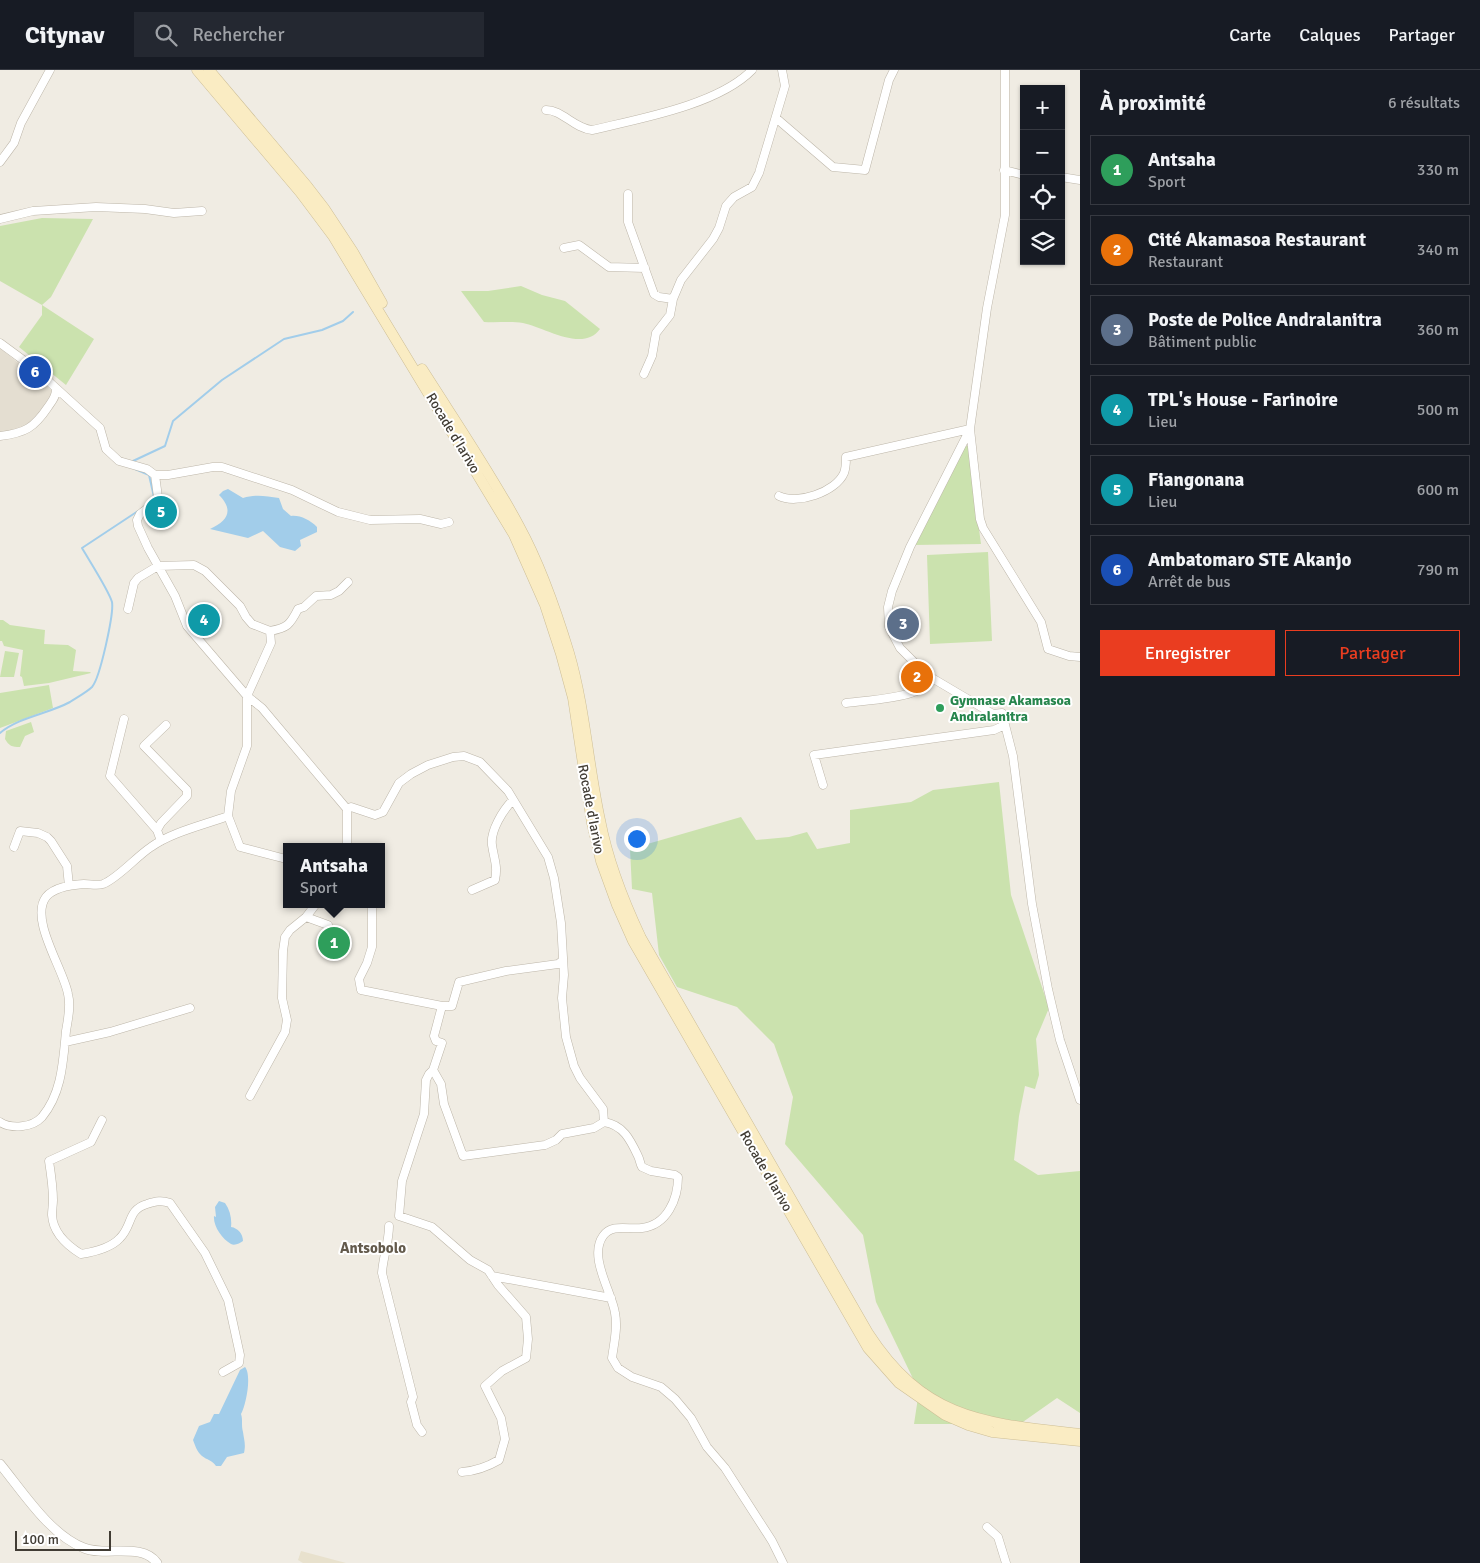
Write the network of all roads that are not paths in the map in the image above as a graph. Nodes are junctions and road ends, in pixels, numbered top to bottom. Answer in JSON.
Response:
{"nodes":[{"id":1,"x":50,"y":70,"type":"edge"},
{"id":2,"x":197,"y":70,"type":"edge"},
{"id":3,"x":209,"y":70,"type":"edge"},
{"id":4,"x":752,"y":70,"type":"edge"},
{"id":5,"x":782,"y":70,"type":"edge"},
{"id":6,"x":894,"y":70,"type":"edge"},
{"id":7,"x":1005,"y":70,"type":"edge"},
{"id":8,"x":546,"y":110,"type":"dead end"},
{"id":9,"x":776,"y":118,"type":"junction"},
{"id":10,"x":0,"y":162,"type":"edge"},
{"id":11,"x":1004,"y":170,"type":"junction"},
{"id":12,"x":1020,"y":174,"type":"edge"},
{"id":13,"x":1065,"y":178,"type":"edge"},
{"id":14,"x":1080,"y":180,"type":"edge"},
{"id":15,"x":628,"y":194,"type":"dead end"},
{"id":16,"x":202,"y":212,"type":"dead end"},
{"id":17,"x":0,"y":219,"type":"edge"},
{"id":18,"x":564,"y":248,"type":"dead end"},
{"id":19,"x":645,"y":268,"type":"junction"},
{"id":20,"x":673,"y":299,"type":"junction"},
{"id":21,"x":0,"y":343,"type":"edge"},
{"id":22,"x":644,"y":374,"type":"dead end"},
{"id":23,"x":56,"y":390,"type":"junction"},
{"id":24,"x":970,"y":429,"type":"junction"},
{"id":25,"x":0,"y":436,"type":"edge"},
{"id":26,"x":155,"y":475,"type":"junction"},
{"id":27,"x":779,"y":496,"type":"dead end"},
{"id":28,"x":449,"y":522,"type":"dead end"},
{"id":29,"x":158,"y":566,"type":"junction"},
{"id":30,"x":348,"y":582,"type":"dead end"},
{"id":31,"x":128,"y":609,"type":"dead end"},
{"id":32,"x":270,"y":631,"type":"junction"},
{"id":33,"x":1080,"y":657,"type":"edge"},
{"id":34,"x":927,"y":675,"type":"junction"},
{"id":35,"x":247,"y":696,"type":"junction"},
{"id":36,"x":846,"y":703,"type":"dead end"},
{"id":37,"x":124,"y":718,"type":"dead end"},
{"id":38,"x":166,"y":725,"type":"dead end"},
{"id":39,"x":1005,"y":725,"type":"junction"},
{"id":40,"x":823,"y":785,"type":"dead end"},
{"id":41,"x":513,"y":800,"type":"junction"},
{"id":42,"x":346,"y":809,"type":"junction"},
{"id":43,"x":228,"y":816,"type":"junction"},
{"id":44,"x":157,"y":830,"type":"junction"},
{"id":45,"x":161,"y":841,"type":"junction"},
{"id":46,"x":347,"y":843,"type":"edge"},
{"id":47,"x":14,"y":847,"type":"dead end"},
{"id":48,"x":283,"y":857,"type":"edge"},
{"id":49,"x":69,"y":886,"type":"junction"},
{"id":50,"x":472,"y":890,"type":"dead end"},
{"id":51,"x":313,"y":908,"type":"edge"},
{"id":52,"x":372,"y":908,"type":"edge"},
{"id":53,"x":306,"y":916,"type":"junction"},
{"id":54,"x":328,"y":925,"type":"dead end"},
{"id":55,"x":563,"y":960,"type":"junction"},
{"id":56,"x":442,"y":1006,"type":"junction"},
{"id":57,"x":190,"y":1008,"type":"dead end"},
{"id":58,"x":65,"y":1042,"type":"junction"},
{"id":59,"x":434,"y":1070,"type":"junction"},
{"id":60,"x":250,"y":1096,"type":"dead end"},
{"id":61,"x":1080,"y":1100,"type":"edge"},
{"id":62,"x":102,"y":1120,"type":"dead end"},
{"id":63,"x":0,"y":1122,"type":"edge"},
{"id":64,"x":604,"y":1122,"type":"junction"},
{"id":65,"x":389,"y":1226,"type":"dead end"},
{"id":66,"x":492,"y":1276,"type":"junction"},
{"id":67,"x":611,"y":1298,"type":"junction"},
{"id":68,"x":223,"y":1372,"type":"dead end"},
{"id":69,"x":422,"y":1432,"type":"dead end"},
{"id":70,"x":1080,"y":1434,"type":"edge"},
{"id":71,"x":1080,"y":1442,"type":"edge"},
{"id":72,"x":0,"y":1464,"type":"edge"},
{"id":73,"x":462,"y":1472,"type":"dead end"},
{"id":74,"x":987,"y":1527,"type":"dead end"},
{"id":75,"x":157,"y":1563,"type":"edge"},
{"id":76,"x":783,"y":1563,"type":"edge"},
{"id":77,"x":1006,"y":1563,"type":"edge"}],
"edges":[{"from":1,"to":10,"type":"street"},
{"from":2,"to":71,"type":"main road","name":"Rocade d'Iarivo"},
{"from":3,"to":70,"type":"main road","name":"Rocade d'Iarivo"},
{"from":4,"to":8,"type":"street"},
{"from":5,"to":9,"type":"street"},
{"from":6,"to":9,"type":"street"},
{"from":7,"to":11,"type":"street"},
{"from":9,"to":20,"type":"street"},
{"from":11,"to":12,"type":"street"},
{"from":11,"to":24,"type":"street"},
{"from":13,"to":14,"type":"street"},
{"from":15,"to":19,"type":"street"},
{"from":16,"to":17,"type":"street"},
{"from":18,"to":19,"type":"street"},
{"from":19,"to":20,"type":"street"},
{"from":20,"to":22,"type":"street"},
{"from":21,"to":23,"type":"street"},
{"from":23,"to":25,"type":"street"},
{"from":23,"to":26,"type":"street"},
{"from":24,"to":27,"type":"street"},
{"from":24,"to":33,"type":"street"},
{"from":24,"to":34,"type":"street"},
{"from":26,"to":28,"type":"street"},
{"from":26,"to":29,"type":"street"},
{"from":29,"to":31,"type":"street"},
{"from":29,"to":32,"type":"street"},
{"from":29,"to":35,"type":"street"},
{"from":30,"to":32,"type":"street"},
{"from":32,"to":35,"type":"street"},
{"from":34,"to":36,"type":"street"},
{"from":34,"to":39,"type":"street"},
{"from":35,"to":42,"type":"street"},
{"from":35,"to":43,"type":"street"},
{"from":37,"to":44,"type":"street"},
{"from":38,"to":44,"type":"street"},
{"from":39,"to":40,"type":"street"},
{"from":39,"to":61,"type":"street"},
{"from":41,"to":42,"type":"street"},
{"from":41,"to":50,"type":"street"},
{"from":41,"to":55,"type":"street"},
{"from":42,"to":46,"type":"street"},
{"from":43,"to":45,"type":"street"},
{"from":43,"to":48,"type":"street"},
{"from":44,"to":45,"type":"street"},
{"from":45,"to":49,"type":"street"},
{"from":47,"to":49,"type":"street"},
{"from":49,"to":58,"type":"street"},
{"from":51,"to":53,"type":"street"},
{"from":52,"to":56,"type":"street"},
{"from":53,"to":54,"type":"street"},
{"from":53,"to":60,"type":"street"},
{"from":55,"to":56,"type":"street"},
{"from":55,"to":64,"type":"street"},
{"from":56,"to":59,"type":"street"},
{"from":57,"to":58,"type":"street"},
{"from":58,"to":63,"type":"street"},
{"from":59,"to":64,"type":"street"},
{"from":59,"to":66,"type":"street"},
{"from":62,"to":68,"type":"street"},
{"from":64,"to":67,"type":"street"},
{"from":65,"to":69,"type":"street"},
{"from":66,"to":67,"type":"street"},
{"from":66,"to":73,"type":"street"},
{"from":67,"to":76,"type":"street"},
{"from":72,"to":75,"type":"street"},
{"from":74,"to":77,"type":"street"}]}
